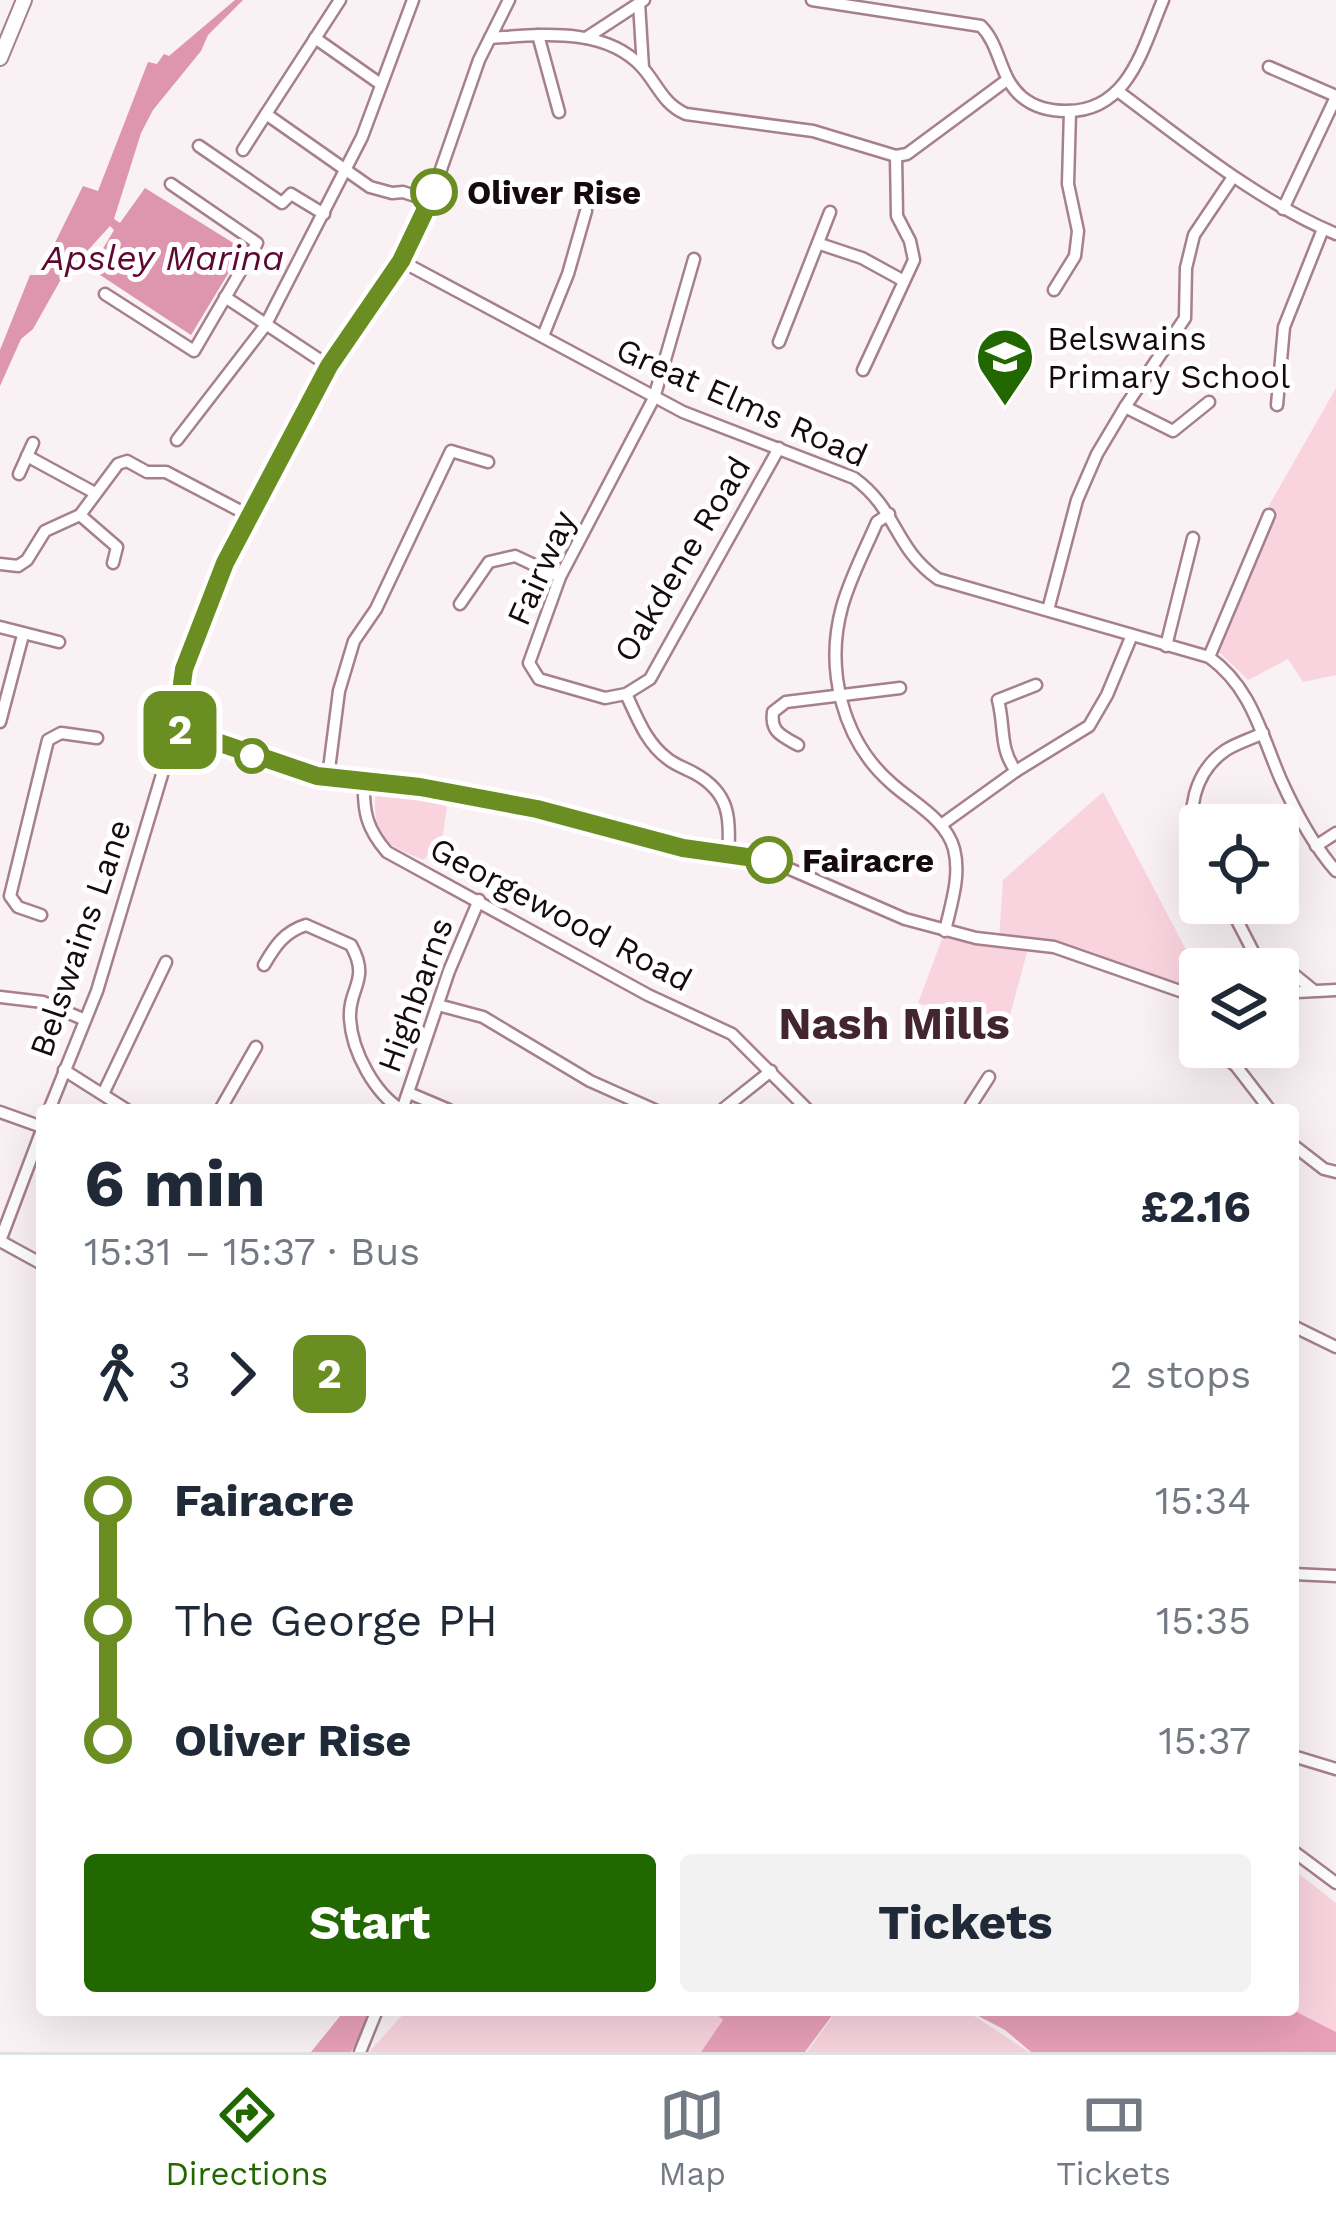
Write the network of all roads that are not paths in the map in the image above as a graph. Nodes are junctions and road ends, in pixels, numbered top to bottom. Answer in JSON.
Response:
{"nodes":[{"id":1,"x":24,"y":0,"type":"edge"},
{"id":2,"x":340,"y":0,"type":"edge"},
{"id":3,"x":412,"y":0,"type":"edge"},
{"id":4,"x":509,"y":0,"type":"edge"},
{"id":5,"x":812,"y":0,"type":"edge"},
{"id":6,"x":1163,"y":0,"type":"edge"},
{"id":7,"x":641,"y":2,"type":"edge"},
{"id":8,"x":538,"y":35,"type":"junction"},
{"id":9,"x":315,"y":38,"type":"junction"},
{"id":10,"x":490,"y":38,"type":"junction"},
{"id":11,"x":586,"y":38,"type":"junction"},
{"id":12,"x":0,"y":58,"type":"edge"},
{"id":13,"x":1269,"y":67,"type":"dead end"},
{"id":14,"x":643,"y":68,"type":"junction"},
{"id":15,"x":1007,"y":80,"type":"junction"},
{"id":16,"x":379,"y":83,"type":"junction"},
{"id":17,"x":1119,"y":92,"type":"junction"},
{"id":18,"x":1336,"y":97,"type":"edge"},
{"id":19,"x":1070,"y":111,"type":"junction"},
{"id":20,"x":559,"y":112,"type":"dead end"},
{"id":21,"x":266,"y":114,"type":"junction"},
{"id":22,"x":200,"y":146,"type":"dead end"},
{"id":23,"x":243,"y":150,"type":"dead end"},
{"id":24,"x":896,"y":156,"type":"junction"},
{"id":25,"x":347,"y":170,"type":"junction"},
{"id":26,"x":1233,"y":177,"type":"junction"},
{"id":27,"x":171,"y":184,"type":"dead end"},
{"id":28,"x":430,"y":201,"type":"junction"},
{"id":29,"x":1283,"y":209,"type":"junction"},
{"id":30,"x":586,"y":211,"type":"dead end"},
{"id":31,"x":830,"y":212,"type":"dead end"},
{"id":32,"x":324,"y":214,"type":"junction"},
{"id":33,"x":1330,"y":232,"type":"edge"},
{"id":34,"x":820,"y":244,"type":"junction"},
{"id":35,"x":694,"y":259,"type":"dead end"},
{"id":36,"x":401,"y":261,"type":"junction"},
{"id":37,"x":904,"y":281,"type":"junction"},
{"id":38,"x":1054,"y":290,"type":"dead end"},
{"id":39,"x":105,"y":294,"type":"dead end"},
{"id":40,"x":224,"y":297,"type":"junction"},
{"id":41,"x":265,"y":326,"type":"junction"},
{"id":42,"x":543,"y":336,"type":"junction"},
{"id":43,"x":779,"y":342,"type":"dead end"},
{"id":44,"x":329,"y":366,"type":"junction"},
{"id":45,"x":862,"y":370,"type":"dead end"},
{"id":46,"x":654,"y":398,"type":"junction"},
{"id":47,"x":1209,"y":402,"type":"dead end"},
{"id":48,"x":1277,"y":405,"type":"dead end"},
{"id":49,"x":1125,"y":406,"type":"junction"},
{"id":50,"x":176,"y":440,"type":"dead end"},
{"id":51,"x":33,"y":443,"type":"dead end"},
{"id":52,"x":779,"y":448,"type":"junction"},
{"id":53,"x":27,"y":457,"type":"junction"},
{"id":54,"x":488,"y":462,"type":"dead end"},
{"id":55,"x":20,"y":474,"type":"dead end"},
{"id":56,"x":95,"y":493,"type":"junction"},
{"id":57,"x":889,"y":514,"type":"junction"},
{"id":58,"x":80,"y":515,"type":"junction"},
{"id":59,"x":248,"y":515,"type":"junction"},
{"id":60,"x":1269,"y":515,"type":"dead end"},
{"id":61,"x":1193,"y":538,"type":"dead end"},
{"id":62,"x":113,"y":563,"type":"dead end"},
{"id":63,"x":0,"y":564,"type":"edge"},
{"id":64,"x":560,"y":577,"type":"junction"},
{"id":65,"x":460,"y":604,"type":"dead end"},
{"id":66,"x":1048,"y":610,"type":"junction"},
{"id":67,"x":0,"y":627,"type":"edge"},
{"id":68,"x":23,"y":635,"type":"junction"},
{"id":69,"x":1132,"y":635,"type":"junction"},
{"id":70,"x":59,"y":642,"type":"dead end"},
{"id":71,"x":1166,"y":646,"type":"junction"},
{"id":72,"x":1209,"y":657,"type":"junction"},
{"id":73,"x":1036,"y":685,"type":"dead end"},
{"id":74,"x":900,"y":688,"type":"dead end"},
{"id":75,"x":626,"y":694,"type":"junction"},
{"id":76,"x":840,"y":698,"type":"junction"},
{"id":77,"x":0,"y":722,"type":"edge"},
{"id":78,"x":176,"y":728,"type":"junction"},
{"id":79,"x":1263,"y":733,"type":"junction"},
{"id":80,"x":97,"y":738,"type":"dead end"},
{"id":81,"x":798,"y":745,"type":"dead end"},
{"id":82,"x":1016,"y":771,"type":"junction"},
{"id":83,"x":328,"y":777,"type":"junction"},
{"id":84,"x":364,"y":782,"type":"junction"},
{"id":85,"x":1193,"y":804,"type":"edge"},
{"id":86,"x":941,"y":825,"type":"junction"},
{"id":87,"x":1336,"y":833,"type":"edge"},
{"id":88,"x":1316,"y":846,"type":"junction"},
{"id":89,"x":728,"y":854,"type":"junction"},
{"id":90,"x":1336,"y":871,"type":"edge"},
{"id":91,"x":0,"y":880,"type":"edge"},
{"id":92,"x":14,"y":883,"type":"junction"},
{"id":93,"x":479,"y":900,"type":"junction"},
{"id":94,"x":41,"y":914,"type":"dead end"},
{"id":95,"x":946,"y":931,"type":"junction"},
{"id":96,"x":166,"y":962,"type":"dead end"},
{"id":97,"x":264,"y":965,"type":"dead end"},
{"id":98,"x":1299,"y":979,"type":"edge"},
{"id":99,"x":1312,"y":990,"type":"junction"},
{"id":100,"x":1336,"y":990,"type":"edge"},
{"id":101,"x":1179,"y":991,"type":"edge"},
{"id":102,"x":1299,"y":991,"type":"edge"},
{"id":103,"x":0,"y":997,"type":"edge"},
{"id":104,"x":438,"y":1006,"type":"junction"},
{"id":105,"x":83,"y":1019,"type":"junction"},
{"id":106,"x":256,"y":1047,"type":"dead end"},
{"id":107,"x":1238,"y":1068,"type":"edge"},
{"id":108,"x":64,"y":1070,"type":"junction"},
{"id":109,"x":771,"y":1071,"type":"junction"},
{"id":110,"x":989,"y":1077,"type":"dead end"},
{"id":111,"x":409,"y":1093,"type":"junction"},
{"id":112,"x":104,"y":1094,"type":"junction"},
{"id":113,"x":51,"y":1104,"type":"edge"},
{"id":114,"x":118,"y":1104,"type":"edge"},
{"id":115,"x":223,"y":1104,"type":"edge"},
{"id":116,"x":392,"y":1104,"type":"edge"},
{"id":117,"x":404,"y":1104,"type":"edge"},
{"id":118,"x":435,"y":1104,"type":"edge"},
{"id":119,"x":642,"y":1104,"type":"edge"},
{"id":120,"x":730,"y":1104,"type":"edge"},
{"id":121,"x":802,"y":1104,"type":"edge"},
{"id":122,"x":972,"y":1104,"type":"edge"},
{"id":123,"x":1265,"y":1104,"type":"edge"},
{"id":124,"x":0,"y":1112,"type":"edge"},
{"id":125,"x":36,"y":1126,"type":"edge"},
{"id":126,"x":36,"y":1144,"type":"edge"},
{"id":127,"x":1299,"y":1150,"type":"edge"},
{"id":128,"x":1336,"y":1172,"type":"edge"},
{"id":129,"x":0,"y":1241,"type":"edge"},
{"id":130,"x":36,"y":1261,"type":"edge"},
{"id":131,"x":1299,"y":1329,"type":"edge"},
{"id":132,"x":1336,"y":1347,"type":"edge"},
{"id":133,"x":1299,"y":1574,"type":"edge"},
{"id":134,"x":1336,"y":1576,"type":"edge"},
{"id":135,"x":1299,"y":1758,"type":"edge"},
{"id":136,"x":1336,"y":1768,"type":"edge"},
{"id":137,"x":1299,"y":1855,"type":"edge"},
{"id":138,"x":1336,"y":1883,"type":"edge"},
{"id":139,"x":374,"y":2016,"type":"edge"},
{"id":140,"x":359,"y":2052,"type":"edge"}],
"edges":[{"from":1,"to":12,"type":"main road"},
{"from":2,"to":9,"type":"street"},
{"from":3,"to":16,"type":"street"},
{"from":4,"to":10,"type":"street","name":"Belswains Lane"},
{"from":5,"to":15,"type":"street"},
{"from":6,"to":17,"type":"street"},
{"from":7,"to":11,"type":"street"},
{"from":7,"to":14,"type":"street"},
{"from":8,"to":10,"type":"street"},
{"from":8,"to":11,"type":"street"},
{"from":8,"to":20,"type":"street"},
{"from":9,"to":16,"type":"street"},
{"from":9,"to":21,"type":"street"},
{"from":10,"to":28,"type":"street","name":"Belswains Lane"},
{"from":11,"to":14,"type":"street"},
{"from":13,"to":18,"type":"street"},
{"from":14,"to":24,"type":"street"},
{"from":15,"to":19,"type":"street"},
{"from":15,"to":24,"type":"street"},
{"from":16,"to":25,"type":"street"},
{"from":17,"to":19,"type":"street"},
{"from":17,"to":26,"type":"street"},
{"from":18,"to":29,"type":"street"},
{"from":19,"to":38,"type":"street"},
{"from":21,"to":23,"type":"street"},
{"from":21,"to":25,"type":"street"},
{"from":22,"to":32,"type":"street"},
{"from":24,"to":37,"type":"street"},
{"from":25,"to":28,"type":"street"},
{"from":25,"to":32,"type":"street"},
{"from":26,"to":29,"type":"street"},
{"from":26,"to":49,"type":"street"},
{"from":27,"to":40,"type":"street"},
{"from":28,"to":36,"type":"street","name":"Belswains Lane"},
{"from":29,"to":33,"type":"street"},
{"from":30,"to":42,"type":"street"},
{"from":31,"to":34,"type":"street"},
{"from":32,"to":41,"type":"street"},
{"from":33,"to":48,"type":"street"},
{"from":34,"to":37,"type":"street"},
{"from":34,"to":43,"type":"street"},
{"from":35,"to":46,"type":"street","name":"Fairway"},
{"from":36,"to":42,"type":"street","name":"Great Elms Road"},
{"from":36,"to":44,"type":"street","name":"Belswains Lane"},
{"from":37,"to":45,"type":"street"},
{"from":39,"to":40,"type":"street"},
{"from":40,"to":41,"type":"street"},
{"from":41,"to":44,"type":"street"},
{"from":41,"to":50,"type":"street"},
{"from":42,"to":46,"type":"street","name":"Great Elms Road"},
{"from":44,"to":59,"type":"street","name":"Belswains Lane"},
{"from":46,"to":52,"type":"street","name":"Great Elms Road"},
{"from":46,"to":64,"type":"street","name":"Fairway"},
{"from":47,"to":49,"type":"street"},
{"from":49,"to":66,"type":"street"},
{"from":51,"to":53,"type":"street"},
{"from":52,"to":57,"type":"street","name":"Great Elms Road"},
{"from":52,"to":75,"type":"street","name":"Oakdene Road"},
{"from":53,"to":55,"type":"street"},
{"from":53,"to":56,"type":"street"},
{"from":54,"to":83,"type":"street"},
{"from":56,"to":58,"type":"street"},
{"from":56,"to":59,"type":"street"},
{"from":57,"to":66,"type":"street","name":"Great Elms Road"},
{"from":57,"to":76,"type":"street"},
{"from":58,"to":62,"type":"street"},
{"from":58,"to":63,"type":"street"},
{"from":59,"to":78,"type":"street","name":"Belswains Lane"},
{"from":60,"to":72,"type":"street"},
{"from":61,"to":71,"type":"street"},
{"from":64,"to":65,"type":"street"},
{"from":64,"to":75,"type":"street","name":"Fairway"},
{"from":66,"to":69,"type":"street","name":"Great Elms Road"},
{"from":67,"to":68,"type":"street"},
{"from":68,"to":70,"type":"street"},
{"from":68,"to":77,"type":"street"},
{"from":69,"to":71,"type":"street","name":"Great Elms Road"},
{"from":69,"to":82,"type":"street"},
{"from":71,"to":72,"type":"street","name":"Great Elms Road"},
{"from":72,"to":79,"type":"street"},
{"from":73,"to":82,"type":"street"},
{"from":74,"to":76,"type":"street"},
{"from":75,"to":89,"type":"street"},
{"from":76,"to":81,"type":"street"},
{"from":76,"to":86,"type":"street"},
{"from":78,"to":83,"type":"street"},
{"from":78,"to":105,"type":"street","name":"Belswains Lane"},
{"from":79,"to":85,"type":"street"},
{"from":79,"to":88,"type":"street"},
{"from":80,"to":92,"type":"street"},
{"from":82,"to":86,"type":"street"},
{"from":83,"to":84,"type":"street"},
{"from":84,"to":89,"type":"street"},
{"from":84,"to":93,"type":"street","name":"Georgewood Road"},
{"from":86,"to":95,"type":"street"},
{"from":87,"to":88,"type":"street"},
{"from":88,"to":90,"type":"street"},
{"from":89,"to":95,"type":"street"},
{"from":91,"to":92,"type":"street"},
{"from":92,"to":94,"type":"street"},
{"from":93,"to":104,"type":"street","name":"Highbarns"},
{"from":93,"to":109,"type":"street","name":"Georgewood Road"},
{"from":95,"to":101,"type":"street"},
{"from":96,"to":112,"type":"street"},
{"from":97,"to":116,"type":"street"},
{"from":98,"to":99,"type":"street"},
{"from":99,"to":100,"type":"street"},
{"from":99,"to":102,"type":"street"},
{"from":103,"to":105,"type":"street"},
{"from":104,"to":111,"type":"street","name":"Highbarns"},
{"from":104,"to":119,"type":"street"},
{"from":105,"to":108,"type":"street","name":"Belswains Lane"},
{"from":106,"to":115,"type":"street"},
{"from":107,"to":123,"type":"street"},
{"from":108,"to":112,"type":"street"},
{"from":108,"to":113,"type":"street","name":"Belswains Lane"},
{"from":109,"to":120,"type":"street"},
{"from":109,"to":121,"type":"street","name":"Georgewood Road"},
{"from":110,"to":122,"type":"street"},
{"from":111,"to":117,"type":"street","name":"Highbarns"},
{"from":111,"to":118,"type":"street"},
{"from":112,"to":114,"type":"street"},
{"from":124,"to":125,"type":"street"},
{"from":126,"to":129,"type":"street"},
{"from":127,"to":128,"type":"street"},
{"from":129,"to":130,"type":"street"},
{"from":131,"to":132,"type":"street"},
{"from":133,"to":134,"type":"street"},
{"from":135,"to":136,"type":"street"},
{"from":137,"to":138,"type":"street"},
{"from":139,"to":140,"type":"street"}]}
